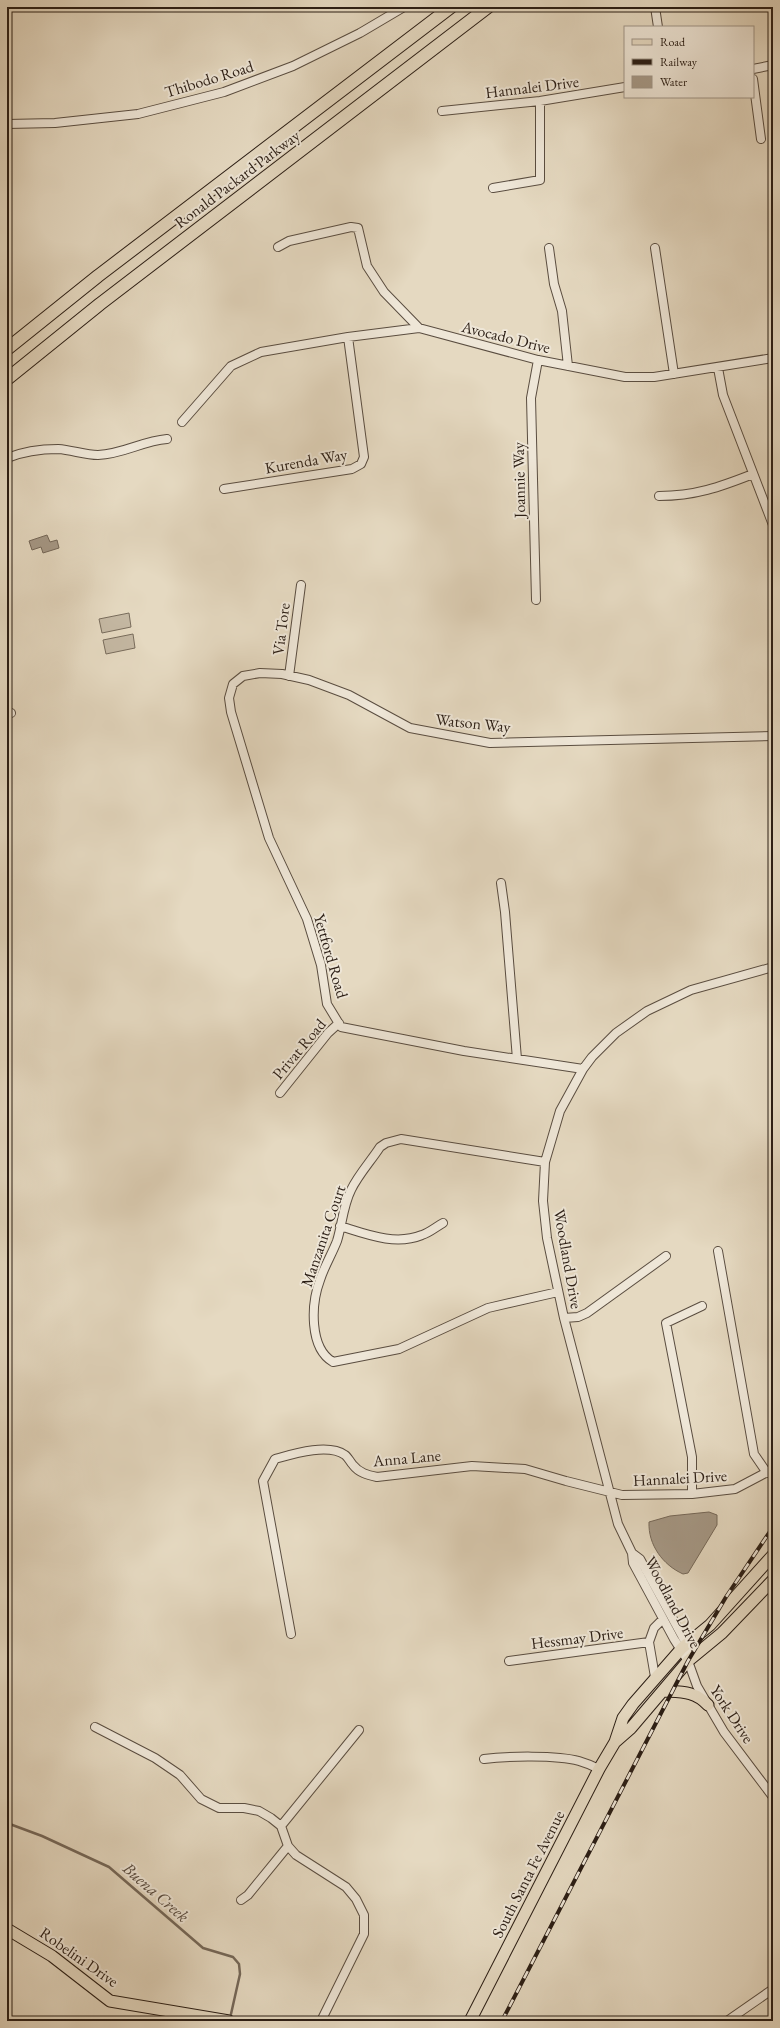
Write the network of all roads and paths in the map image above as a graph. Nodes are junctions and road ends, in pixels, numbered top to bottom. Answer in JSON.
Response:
{"nodes":[{"id":1,"x":404,"y":7,"type":"edge"},
{"id":2,"x":451,"y":7,"type":"edge"},
{"id":3,"x":488,"y":7,"type":"edge"},
{"id":4,"x":655,"y":7,"type":"edge"},
{"id":5,"x":658,"y":26,"type":"edge"},
{"id":6,"x":773,"y":65,"type":"edge"},
{"id":7,"x":754,"y":69,"type":"edge"},
{"id":8,"x":754,"y":86,"type":"edge"},
{"id":9,"x":624,"y":87,"type":"edge"},
{"id":10,"x":540,"y":101,"type":"junction"},
{"id":11,"x":442,"y":111,"type":"dead end"},
{"id":12,"x":7,"y":124,"type":"edge"},
{"id":13,"x":761,"y":139,"type":"dead end"},
{"id":14,"x":493,"y":188,"type":"dead end"},
{"id":15,"x":278,"y":247,"type":"dead end"},
{"id":16,"x":549,"y":248,"type":"dead end"},
{"id":17,"x":655,"y":248,"type":"dead end"},
{"id":18,"x":773,"y":260,"type":"edge"},
{"id":19,"x":773,"y":264,"type":"edge"},
{"id":20,"x":419,"y":328,"type":"junction"},
{"id":21,"x":348,"y":337,"type":"junction"},
{"id":22,"x":7,"y":349,"type":"edge"},
{"id":23,"x":773,"y":358,"type":"edge"},
{"id":24,"x":538,"y":360,"type":"junction"},
{"id":25,"x":568,"y":366,"type":"junction"},
{"id":26,"x":718,"y":368,"type":"junction"},
{"id":27,"x":674,"y":374,"type":"junction"},
{"id":28,"x":7,"y":379,"type":"edge"},
{"id":29,"x":182,"y":422,"type":"dead end"},
{"id":30,"x":166,"y":439,"type":"dead end"},
{"id":31,"x":7,"y":458,"type":"edge"},
{"id":32,"x":753,"y":474,"type":"junction"},
{"id":33,"x":224,"y":489,"type":"dead end"},
{"id":34,"x":659,"y":496,"type":"dead end"},
{"id":35,"x":773,"y":525,"type":"edge"},
{"id":36,"x":301,"y":585,"type":"dead end"},
{"id":37,"x":536,"y":600,"type":"dead end"},
{"id":38,"x":289,"y":676,"type":"junction"},
{"id":39,"x":233,"y":684,"type":"joint"},
{"id":40,"x":773,"y":736,"type":"edge"},
{"id":41,"x":501,"y":883,"type":"dead end"},
{"id":42,"x":773,"y":967,"type":"edge"},
{"id":43,"x":339,"y":1023,"type":"junction"},
{"id":44,"x":517,"y":1059,"type":"junction"},
{"id":45,"x":583,"y":1069,"type":"junction"},
{"id":46,"x":280,"y":1093,"type":"dead end"},
{"id":47,"x":545,"y":1162,"type":"junction"},
{"id":48,"x":443,"y":1222,"type":"dead end"},
{"id":49,"x":340,"y":1226,"type":"junction"},
{"id":50,"x":718,"y":1251,"type":"dead end"},
{"id":51,"x":666,"y":1256,"type":"dead end"},
{"id":52,"x":558,"y":1292,"type":"junction"},
{"id":53,"x":702,"y":1306,"type":"dead end"},
{"id":54,"x":564,"y":1318,"type":"junction"},
{"id":55,"x":770,"y":1471,"type":"edge"},
{"id":56,"x":609,"y":1493,"type":"junction"},
{"id":57,"x":692,"y":1494,"type":"junction"},
{"id":58,"x":632,"y":1553,"type":"junction"},
{"id":59,"x":773,"y":1555,"type":"edge"},
{"id":60,"x":773,"y":1572,"type":"edge"},
{"id":61,"x":773,"y":1580,"type":"edge"},
{"id":62,"x":663,"y":1619,"type":"junction"},
{"id":63,"x":291,"y":1634,"type":"dead end"},
{"id":64,"x":649,"y":1642,"type":"junction"},
{"id":65,"x":684,"y":1647,"type":"junction"},
{"id":66,"x":509,"y":1661,"type":"dead end"},
{"id":67,"x":688,"y":1661,"type":"junction"},
{"id":68,"x":656,"y":1677,"type":"junction"},
{"id":69,"x":664,"y":1691,"type":"junction"},
{"id":70,"x":708,"y":1705,"type":"junction"},
{"id":71,"x":95,"y":1727,"type":"dead end"},
{"id":72,"x":359,"y":1730,"type":"dead end"},
{"id":73,"x":615,"y":1742,"type":"junction"},
{"id":74,"x":484,"y":1759,"type":"dead end"},
{"id":75,"x":599,"y":1769,"type":"junction"},
{"id":76,"x":773,"y":1797,"type":"edge"},
{"id":77,"x":281,"y":1826,"type":"junction"},
{"id":78,"x":288,"y":1846,"type":"junction"},
{"id":79,"x":240,"y":1900,"type":"dead end"},
{"id":80,"x":7,"y":1929,"type":"edge"},
{"id":81,"x":773,"y":1989,"type":"edge"},
{"id":82,"x":229,"y":2021,"type":"edge"},
{"id":83,"x":321,"y":2021,"type":"edge"},
{"id":84,"x":470,"y":2021,"type":"edge"},
{"id":85,"x":727,"y":2021,"type":"edge"}],
"edges":[{"from":1,"to":12,"type":"street","name":"Thibodo Road"},
{"from":2,"to":22,"type":"highway","name":"Ronald Packard Parkway"},
{"from":3,"to":28,"type":"highway","name":"Ronald Packard Parkway"},
{"from":4,"to":5,"type":"street"},
{"from":6,"to":7,"type":"street"},
{"from":8,"to":13,"type":"street"},
{"from":9,"to":10,"type":"street","name":"Hannalei Drive"},
{"from":10,"to":11,"type":"street","name":"Hannalei Drive"},
{"from":10,"to":14,"type":"street"},
{"from":15,"to":20,"type":"street"},
{"from":16,"to":25,"type":"street"},
{"from":17,"to":27,"type":"street"},
{"from":18,"to":19,"type":"street"},
{"from":20,"to":21,"type":"street","name":"Avocado Drive"},
{"from":20,"to":24,"type":"street","name":"Avocado Drive"},
{"from":21,"to":29,"type":"street","name":"Avocado Drive"},
{"from":21,"to":33,"type":"street","name":"Kurenda Way"},
{"from":23,"to":26,"type":"street","name":"Avocado Drive"},
{"from":24,"to":25,"type":"street","name":"Avocado Drive"},
{"from":24,"to":37,"type":"street","name":"Joannie Way"},
{"from":25,"to":27,"type":"street","name":"Avocado Drive"},
{"from":26,"to":27,"type":"street","name":"Avocado Drive"},
{"from":26,"to":32,"type":"street"},
{"from":30,"to":31,"type":"street"},
{"from":32,"to":34,"type":"street"},
{"from":32,"to":35,"type":"street"},
{"from":36,"to":38,"type":"street","name":"Via Tore"},
{"from":38,"to":39,"type":"street","name":"Watson Way"},
{"from":38,"to":40,"type":"street","name":"Watson Way"},
{"from":39,"to":43,"type":"street","name":"Yettford Road"},
{"from":41,"to":44,"type":"street"},
{"from":42,"to":45,"type":"street","name":"Woodland Drive"},
{"from":43,"to":44,"type":"street","name":"Yettford Road"},
{"from":43,"to":46,"type":"street","name":"Privat Road"},
{"from":44,"to":45,"type":"street","name":"Yettford Road"},
{"from":45,"to":47,"type":"street","name":"Woodland Drive"},
{"from":47,"to":49,"type":"street","name":"Manzanita Court"},
{"from":47,"to":52,"type":"street","name":"Woodland Drive"},
{"from":48,"to":49,"type":"street"},
{"from":49,"to":52,"type":"street","name":"Manzanita Court"},
{"from":50,"to":55,"type":"street"},
{"from":51,"to":54,"type":"street"},
{"from":52,"to":54,"type":"street","name":"Woodland Drive"},
{"from":53,"to":57,"type":"street"},
{"from":54,"to":56,"type":"street","name":"Woodland Drive"},
{"from":55,"to":57,"type":"street","name":"Hannalei Drive"},
{"from":56,"to":57,"type":"street","name":"Hannalei Drive"},
{"from":56,"to":58,"type":"street","name":"Woodland Drive"},
{"from":56,"to":63,"type":"street","name":"Anna Lane"},
{"from":58,"to":62,"type":"street","name":"Woodland Drive"},
{"from":58,"to":65,"type":"street","name":"Woodland Drive"},
{"from":59,"to":65,"type":"main road","name":"South Santa Fe Avenue"},
{"from":60,"to":67,"type":"main road"},
{"from":61,"to":67,"type":"main road","name":"South Santa Fe Avenue"},
{"from":62,"to":64,"type":"street"},
{"from":62,"to":65,"type":"street","name":"Woodland Drive"},
{"from":64,"to":66,"type":"street","name":"Hessmay Drive"},
{"from":64,"to":68,"type":"street"},
{"from":65,"to":67,"type":"street","name":"Woodland Drive"},
{"from":65,"to":68,"type":"main road","name":"South Santa Fe Avenue"},
{"from":67,"to":69,"type":"main road","name":"South Santa Fe Avenue"},
{"from":67,"to":70,"type":"street","name":"York Drive"},
{"from":68,"to":73,"type":"main road","name":"South Santa Fe Avenue"},
{"from":69,"to":70,"type":"main road"},
{"from":69,"to":73,"type":"main road","name":"South Santa Fe Avenue"},
{"from":70,"to":76,"type":"street","name":"York Drive"},
{"from":71,"to":77,"type":"street"},
{"from":72,"to":77,"type":"street"},
{"from":73,"to":75,"type":"main road","name":"South Santa Fe Avenue"},
{"from":74,"to":75,"type":"street"},
{"from":75,"to":84,"type":"main road","name":"South Santa Fe Avenue"},
{"from":77,"to":78,"type":"street"},
{"from":78,"to":79,"type":"street"},
{"from":78,"to":83,"type":"street"},
{"from":80,"to":82,"type":"main road","name":"Robelini Drive"},
{"from":81,"to":85,"type":"street"}]}
